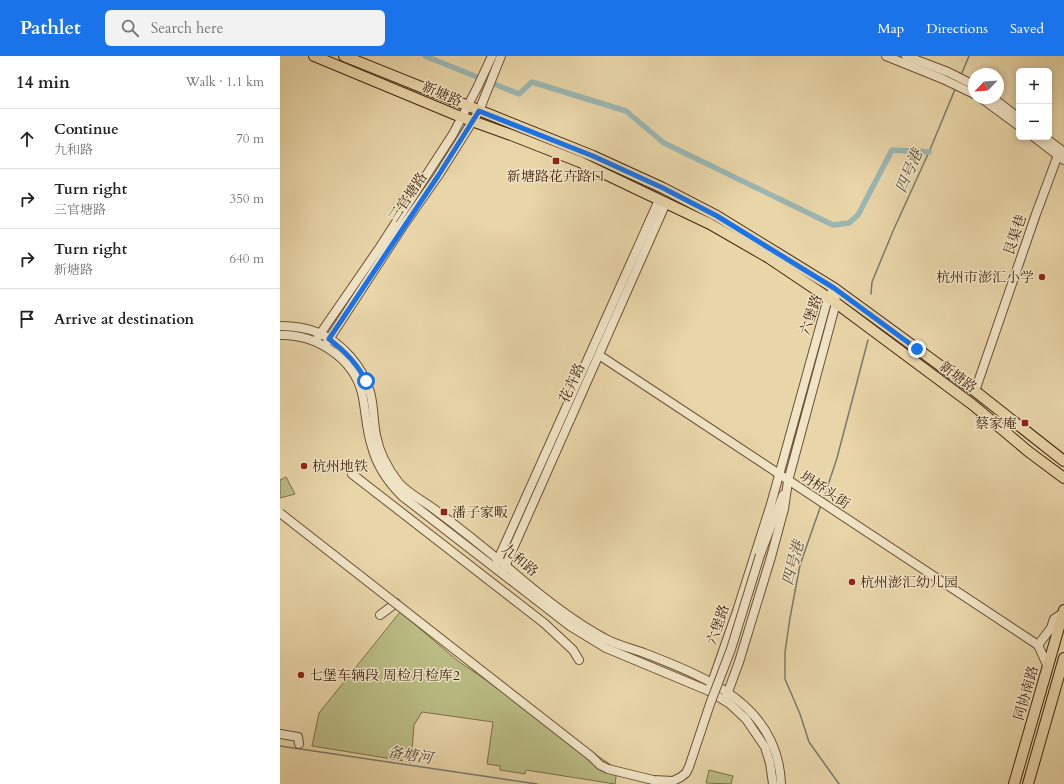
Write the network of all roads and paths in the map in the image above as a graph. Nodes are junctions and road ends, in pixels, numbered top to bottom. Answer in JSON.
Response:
{"nodes":[{"id":1,"x":314,"y":56,"type":"edge"},
{"id":2,"x":344,"y":56,"type":"edge"},
{"id":3,"x":492,"y":56,"type":"edge"},
{"id":4,"x":501,"y":56,"type":"edge"},
{"id":5,"x":886,"y":56,"type":"edge"},
{"id":6,"x":906,"y":56,"type":"edge"},
{"id":7,"x":490,"y":70,"type":"junction"},
{"id":8,"x":946,"y":76,"type":"junction"},
{"id":9,"x":968,"y":83,"type":"edge"},
{"id":10,"x":968,"y":90,"type":"edge"},
{"id":11,"x":989,"y":104,"type":"edge"},
{"id":12,"x":1001,"y":104,"type":"edge"},
{"id":13,"x":468,"y":106,"type":"junction"},
{"id":14,"x":479,"y":111,"type":"junction"},
{"id":15,"x":1016,"y":116,"type":"edge"},
{"id":16,"x":461,"y":117,"type":"junction"},
{"id":17,"x":472,"y":122,"type":"junction"},
{"id":18,"x":1016,"y":124,"type":"edge"},
{"id":19,"x":1038,"y":140,"type":"edge"},
{"id":20,"x":1047,"y":140,"type":"edge"},
{"id":21,"x":1062,"y":156,"type":"edge"},
{"id":22,"x":663,"y":201,"type":"junction"},
{"id":23,"x":834,"y":288,"type":"junction"},
{"id":24,"x":832,"y":301,"type":"junction"},
{"id":25,"x":280,"y":326,"type":"edge"},
{"id":26,"x":280,"y":335,"type":"edge"},
{"id":27,"x":317,"y":337,"type":"junction"},
{"id":28,"x":327,"y":343,"type":"junction"},
{"id":29,"x":599,"y":355,"type":"junction"},
{"id":30,"x":975,"y":391,"type":"junction"},
{"id":31,"x":1064,"y":461,"type":"edge"},
{"id":32,"x":352,"y":474,"type":"dead end"},
{"id":33,"x":778,"y":474,"type":"junction"},
{"id":34,"x":1064,"y":478,"type":"edge"},
{"id":35,"x":788,"y":481,"type":"junction"},
{"id":36,"x":771,"y":504,"type":"junction"},
{"id":37,"x":280,"y":513,"type":"edge"},
{"id":38,"x":760,"y":555,"type":"junction"},
{"id":39,"x":498,"y":559,"type":"junction"},
{"id":40,"x":506,"y":565,"type":"junction"},
{"id":41,"x":495,"y":568,"type":"junction"},
{"id":42,"x":502,"y":574,"type":"junction"},
{"id":43,"x":396,"y":603,"type":"junction"},
{"id":44,"x":1064,"y":612,"type":"edge"},
{"id":45,"x":380,"y":615,"type":"dead end"},
{"id":46,"x":1038,"y":645,"type":"junction"},
{"id":47,"x":1064,"y":658,"type":"edge"},
{"id":48,"x":579,"y":660,"type":"dead end"},
{"id":49,"x":1048,"y":667,"type":"junction"},
{"id":50,"x":712,"y":683,"type":"junction"},
{"id":51,"x":709,"y":691,"type":"junction"},
{"id":52,"x":727,"y":697,"type":"junction"},
{"id":53,"x":280,"y":734,"type":"edge"},
{"id":54,"x":299,"y":744,"type":"dead end"},
{"id":55,"x":773,"y":784,"type":"edge"},
{"id":56,"x":781,"y":784,"type":"edge"},
{"id":57,"x":1014,"y":784,"type":"edge"},
{"id":58,"x":1028,"y":784,"type":"edge"}],
"edges":[{"from":1,"to":16,"type":"main road","name":"新塘路"},
{"from":2,"to":13,"type":"main road","name":"新塘路"},
{"from":3,"to":7,"type":"street","name":"三官塘路"},
{"from":4,"to":7,"type":"street","name":"三官塘路"},
{"from":5,"to":8,"type":"street"},
{"from":6,"to":8,"type":"street"},
{"from":7,"to":13,"type":"street","name":"三官塘路"},
{"from":7,"to":14,"type":"street","name":"三官塘路"},
{"from":8,"to":9,"type":"street"},
{"from":8,"to":10,"type":"street"},
{"from":11,"to":18,"type":"street"},
{"from":12,"to":15,"type":"street"},
{"from":13,"to":14,"type":"main road","name":"新塘路"},
{"from":13,"to":16,"type":"street","name":"三官塘路"},
{"from":14,"to":17,"type":"street","name":"三官塘路"},
{"from":14,"to":23,"type":"main road","name":"新塘路"},
{"from":16,"to":17,"type":"main road","name":"新塘路"},
{"from":16,"to":27,"type":"street","name":"三官塘路"},
{"from":17,"to":22,"type":"main road","name":"新塘路"},
{"from":17,"to":28,"type":"street","name":"三官塘路"},
{"from":19,"to":21,"type":"street"},
{"from":20,"to":21,"type":"street"},
{"from":21,"to":30,"type":"street","name":"艮渠巷"},
{"from":22,"to":24,"type":"main road","name":"新塘路"},
{"from":22,"to":29,"type":"street","name":"花卉路"},
{"from":22,"to":39,"type":"street","name":"花卉路"},
{"from":23,"to":24,"type":"street","name":"六堡路"},
{"from":23,"to":30,"type":"main road","name":"新塘路"},
{"from":24,"to":33,"type":"street","name":"六堡路"},
{"from":24,"to":34,"type":"main road","name":"新塘路"},
{"from":24,"to":35,"type":"street","name":"六堡路"},
{"from":25,"to":27,"type":"street","name":"九和路"},
{"from":26,"to":27,"type":"street","name":"九和路"},
{"from":27,"to":28,"type":"street","name":"九和路"},
{"from":28,"to":39,"type":"street","name":"九和路"},
{"from":28,"to":41,"type":"street","name":"九和路"},
{"from":29,"to":33,"type":"street","name":"坍桥头街"},
{"from":29,"to":40,"type":"street","name":"花卉路"},
{"from":30,"to":31,"type":"main road","name":"新塘路"},
{"from":32,"to":48,"type":"street"},
{"from":33,"to":35,"type":"street","name":"坍桥头街"},
{"from":33,"to":36,"type":"street","name":"六堡路"},
{"from":35,"to":38,"type":"street"},
{"from":35,"to":46,"type":"street","name":"坍桥头街"},
{"from":35,"to":52,"type":"street","name":"六堡路"},
{"from":36,"to":38,"type":"street"},
{"from":36,"to":50,"type":"street","name":"六堡路"},
{"from":37,"to":43,"type":"street","bridge":true},
{"from":38,"to":43,"type":"street","bridge":true},
{"from":39,"to":40,"type":"street","name":"九和路"},
{"from":39,"to":41,"type":"street","name":"花卉路"},
{"from":40,"to":42,"type":"street","name":"花卉路"},
{"from":40,"to":50,"type":"street","name":"九和路"},
{"from":41,"to":42,"type":"street","name":"九和路"},
{"from":42,"to":51,"type":"street","name":"九和路"},
{"from":43,"to":45,"type":"street"},
{"from":44,"to":46,"type":"street"},
{"from":44,"to":49,"type":"main road","name":"同协南路"},
{"from":46,"to":49,"type":"street"},
{"from":47,"to":58,"type":"main road","name":"同协南路"},
{"from":49,"to":57,"type":"main road","name":"同协南路"},
{"from":50,"to":51,"type":"street","name":"六堡路"},
{"from":50,"to":52,"type":"street","name":"九和路"},
{"from":51,"to":52,"type":"street","name":"九和路"},
{"from":52,"to":55,"type":"street","name":"九和路"},
{"from":52,"to":56,"type":"street","name":"九和路"},
{"from":53,"to":54,"type":"street"}]}
